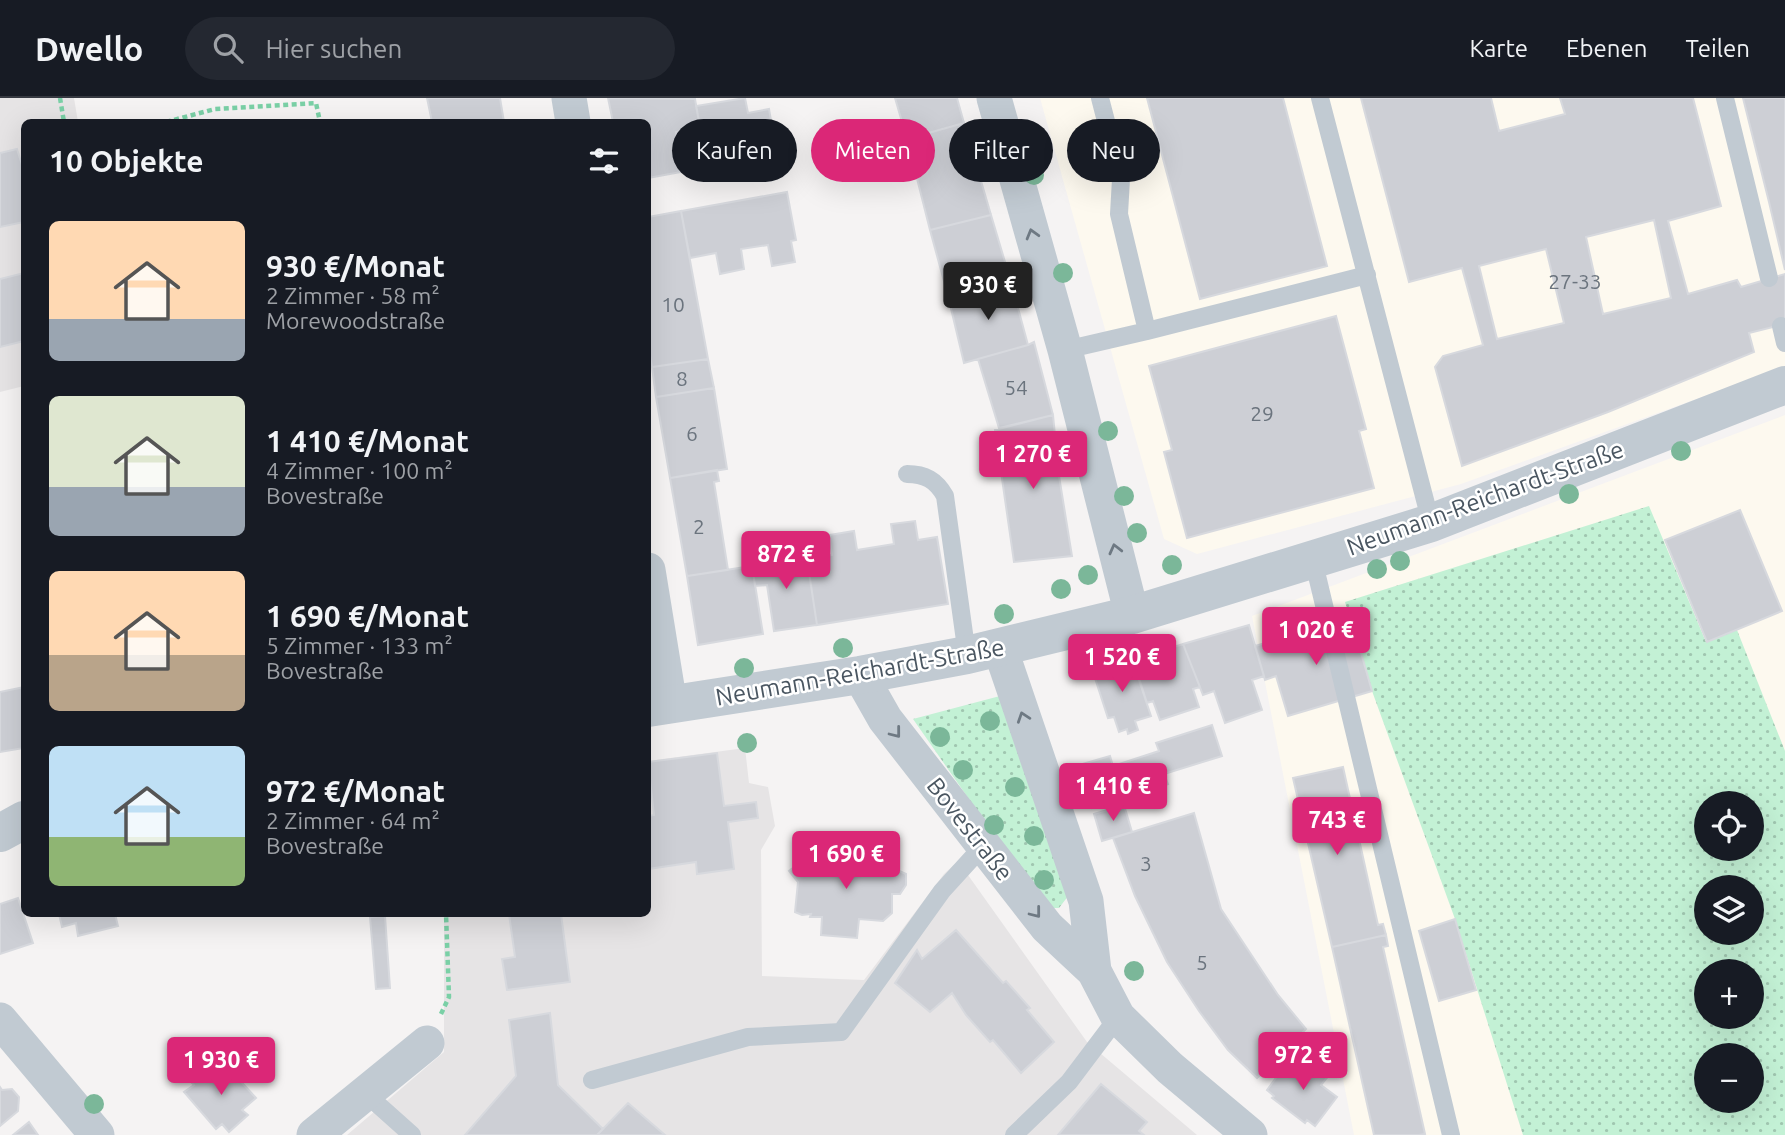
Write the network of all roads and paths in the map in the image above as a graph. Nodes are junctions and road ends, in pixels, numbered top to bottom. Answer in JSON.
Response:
{"nodes":[{"id":1,"x":60,"y":98,"type":"edge"},
{"id":2,"x":569,"y":98,"type":"edge"},
{"id":3,"x":994,"y":98,"type":"edge"},
{"id":4,"x":1100,"y":98,"type":"edge"},
{"id":5,"x":1320,"y":98,"type":"edge"},
{"id":6,"x":1725,"y":98,"type":"edge"},
{"id":7,"x":64,"y":119,"type":"edge"},
{"id":8,"x":177,"y":119,"type":"edge"},
{"id":9,"x":319,"y":119,"type":"edge"},
{"id":10,"x":572,"y":119,"type":"edge"},
{"id":11,"x":1367,"y":275,"type":"junction"},
{"id":12,"x":1769,"y":278,"type":"dead end"},
{"id":13,"x":1147,"y":331,"type":"junction"},
{"id":14,"x":1065,"y":350,"type":"junction"},
{"id":15,"x":1785,"y":384,"type":"edge"},
{"id":16,"x":907,"y":474,"type":"dead end"},
{"id":17,"x":1430,"y":523,"type":"junction"},
{"id":18,"x":1312,"y":559,"type":"junction"},
{"id":19,"x":651,"y":607,"type":"edge"},
{"id":20,"x":1132,"y":615,"type":"junction"},
{"id":21,"x":984,"y":651,"type":"junction"},
{"id":22,"x":860,"y":675,"type":"junction"},
{"id":23,"x":659,"y":707,"type":"edge"},
{"id":24,"x":21,"y":822,"type":"edge"},
{"id":25,"x":0,"y":834,"type":"edge"},
{"id":26,"x":983,"y":846,"type":"junction"},
{"id":27,"x":446,"y":917,"type":"edge"},
{"id":28,"x":1094,"y":971,"type":"junction"},
{"id":29,"x":1118,"y":1017,"type":"junction"},
{"id":30,"x":0,"y":1020,"type":"edge"},
{"id":31,"x":427,"y":1043,"type":"joint"},
{"id":32,"x":592,"y":1080,"type":"dead end"},
{"id":33,"x":365,"y":1093,"type":"junction"},
{"id":34,"x":97,"y":1135,"type":"edge"},
{"id":35,"x":314,"y":1135,"type":"edge"},
{"id":36,"x":412,"y":1135,"type":"edge"},
{"id":37,"x":1014,"y":1135,"type":"edge"},
{"id":38,"x":1250,"y":1135,"type":"edge"},
{"id":39,"x":1451,"y":1135,"type":"edge"}],
"edges":[{"from":1,"to":7,"type":"path"},
{"from":2,"to":10,"type":"street"},
{"from":14,"to":3,"type":"street","one_way":true},
{"from":4,"to":13,"type":"lane"},
{"from":5,"to":11,"type":"lane"},
{"from":6,"to":12,"type":"lane"},
{"from":8,"to":9,"type":"path"},
{"from":11,"to":13,"type":"lane"},
{"from":11,"to":17,"type":"lane"},
{"from":13,"to":14,"type":"lane"},
{"from":20,"to":14,"type":"street","one_way":true},
{"from":15,"to":17,"type":"street","name":"Neumann-Reichardt-Straße"},
{"from":16,"to":21,"type":"lane"},
{"from":17,"to":18,"type":"street","name":"Neumann-Reichardt-Straße"},
{"from":18,"to":20,"type":"street","name":"Neumann-Reichardt-Straße"},
{"from":18,"to":39,"type":"lane"},
{"from":19,"to":23,"type":"street"},
{"from":20,"to":21,"type":"street","name":"Neumann-Reichardt-Straße"},
{"from":21,"to":22,"type":"street","name":"Neumann-Reichardt-Straße"},
{"from":28,"to":21,"type":"street","name":"Bovestraße","one_way":true},
{"from":22,"to":23,"type":"street","name":"Neumann-Reichardt-Straße"},
{"from":22,"to":26,"type":"street","name":"Bovestraße","one_way":true},
{"from":24,"to":25,"type":"street"},
{"from":26,"to":28,"type":"street","name":"Bovestraße","one_way":true},
{"from":26,"to":32,"type":"lane"},
{"from":27,"to":31,"type":"path"},
{"from":28,"to":29,"type":"street","name":"Bovestraße"},
{"from":29,"to":37,"type":"lane"},
{"from":29,"to":38,"type":"street","name":"Bovestraße"},
{"from":30,"to":34,"type":"street"},
{"from":31,"to":33,"type":"street"},
{"from":33,"to":35,"type":"street"},
{"from":33,"to":36,"type":"lane"}]}
